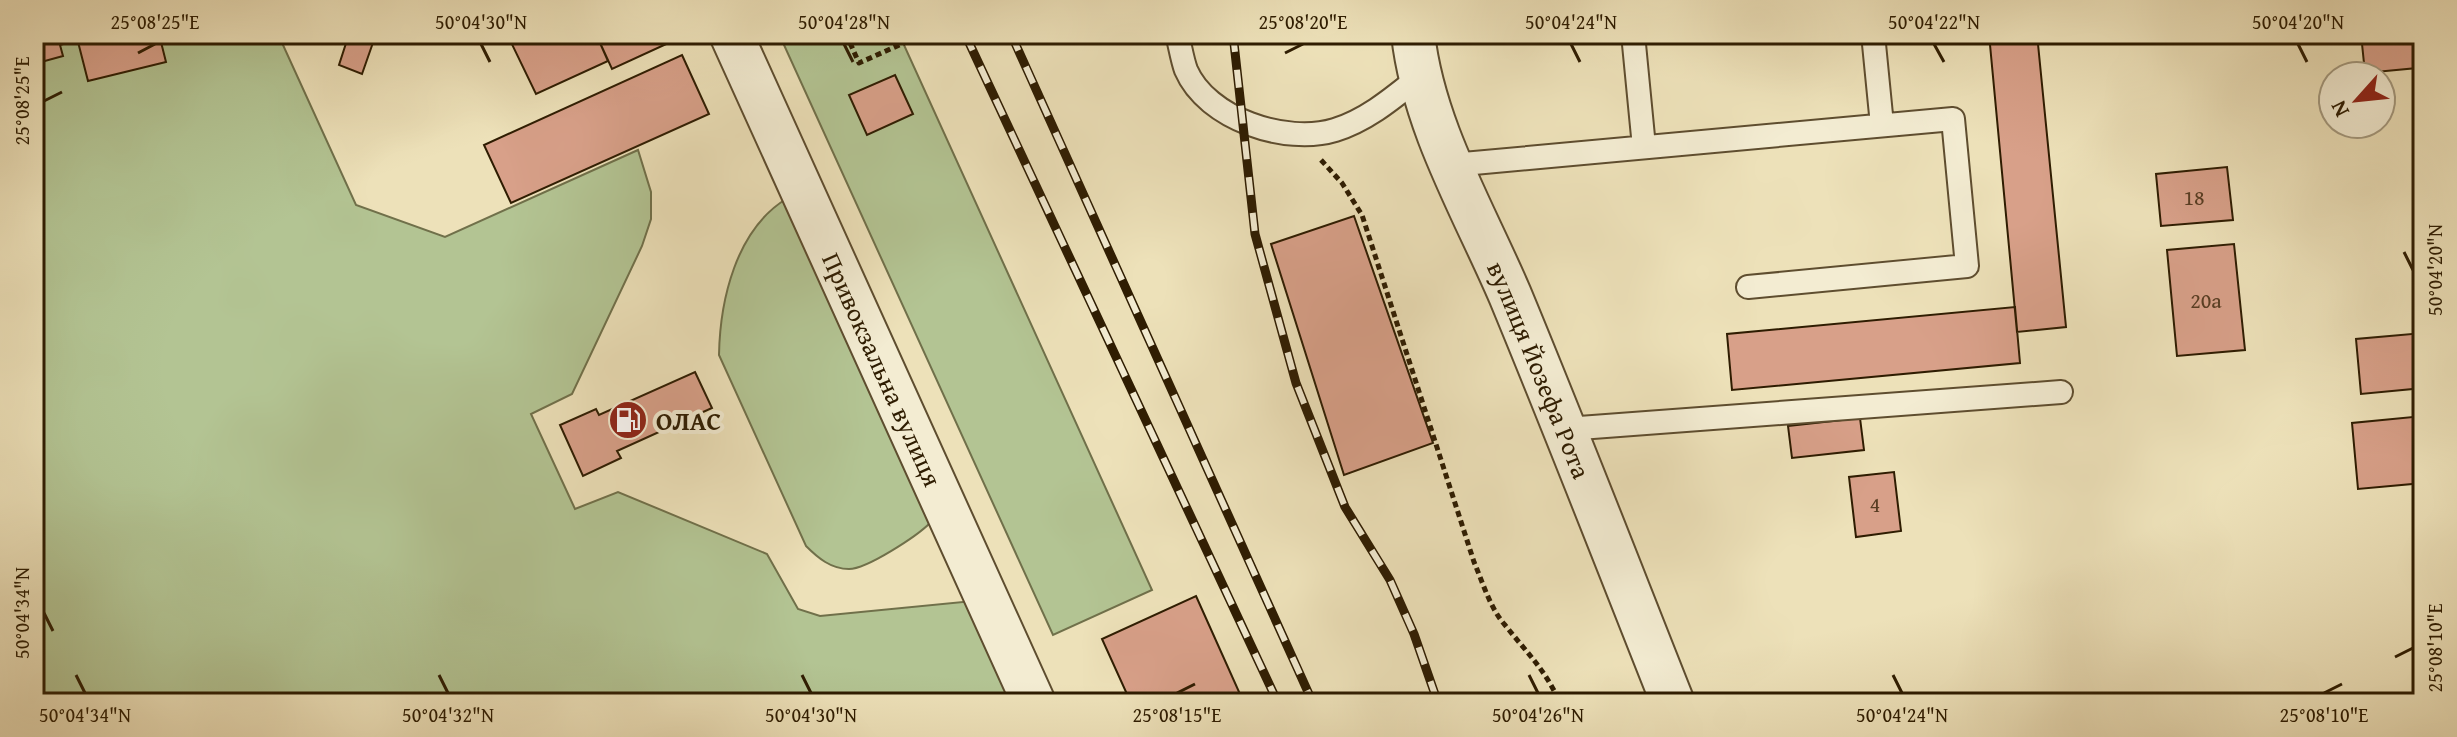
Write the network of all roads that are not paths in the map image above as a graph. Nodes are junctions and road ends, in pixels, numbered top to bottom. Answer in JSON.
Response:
{"nodes":[{"id":1,"x":731,"y":34,"type":"edge"},
{"id":2,"x":1177,"y":34,"type":"edge"},
{"id":3,"x":1413,"y":34,"type":"edge"},
{"id":4,"x":1633,"y":34,"type":"edge"},
{"id":5,"x":1873,"y":34,"type":"edge"},
{"id":6,"x":1418,"y":78,"type":"junction"},
{"id":7,"x":1882,"y":125,"type":"junction"},
{"id":8,"x":1644,"y":147,"type":"junction"},
{"id":9,"x":1452,"y":165,"type":"junction"},
{"id":10,"x":1748,"y":287,"type":"dead end"},
{"id":11,"x":2061,"y":392,"type":"dead end"},
{"id":12,"x":1566,"y":429,"type":"junction"},
{"id":13,"x":1034,"y":703,"type":"edge"},
{"id":14,"x":1673,"y":703,"type":"edge"}],
"edges":[{"from":1,"to":13,"type":"street","name":"Привокзальна вулиця"},
{"from":2,"to":6,"type":"lane"},
{"from":3,"to":6,"type":"street","name":"вулиця Йозефа Рота"},
{"from":4,"to":8,"type":"lane"},
{"from":5,"to":7,"type":"lane"},
{"from":6,"to":9,"type":"street","name":"вулиця Йозефа Рота"},
{"from":7,"to":8,"type":"lane"},
{"from":7,"to":10,"type":"lane"},
{"from":8,"to":9,"type":"lane"},
{"from":9,"to":12,"type":"street","name":"вулиця Йозефа Рота"},
{"from":11,"to":12,"type":"lane"},
{"from":12,"to":14,"type":"street","name":"вулиця Йозефа Рота"}]}
